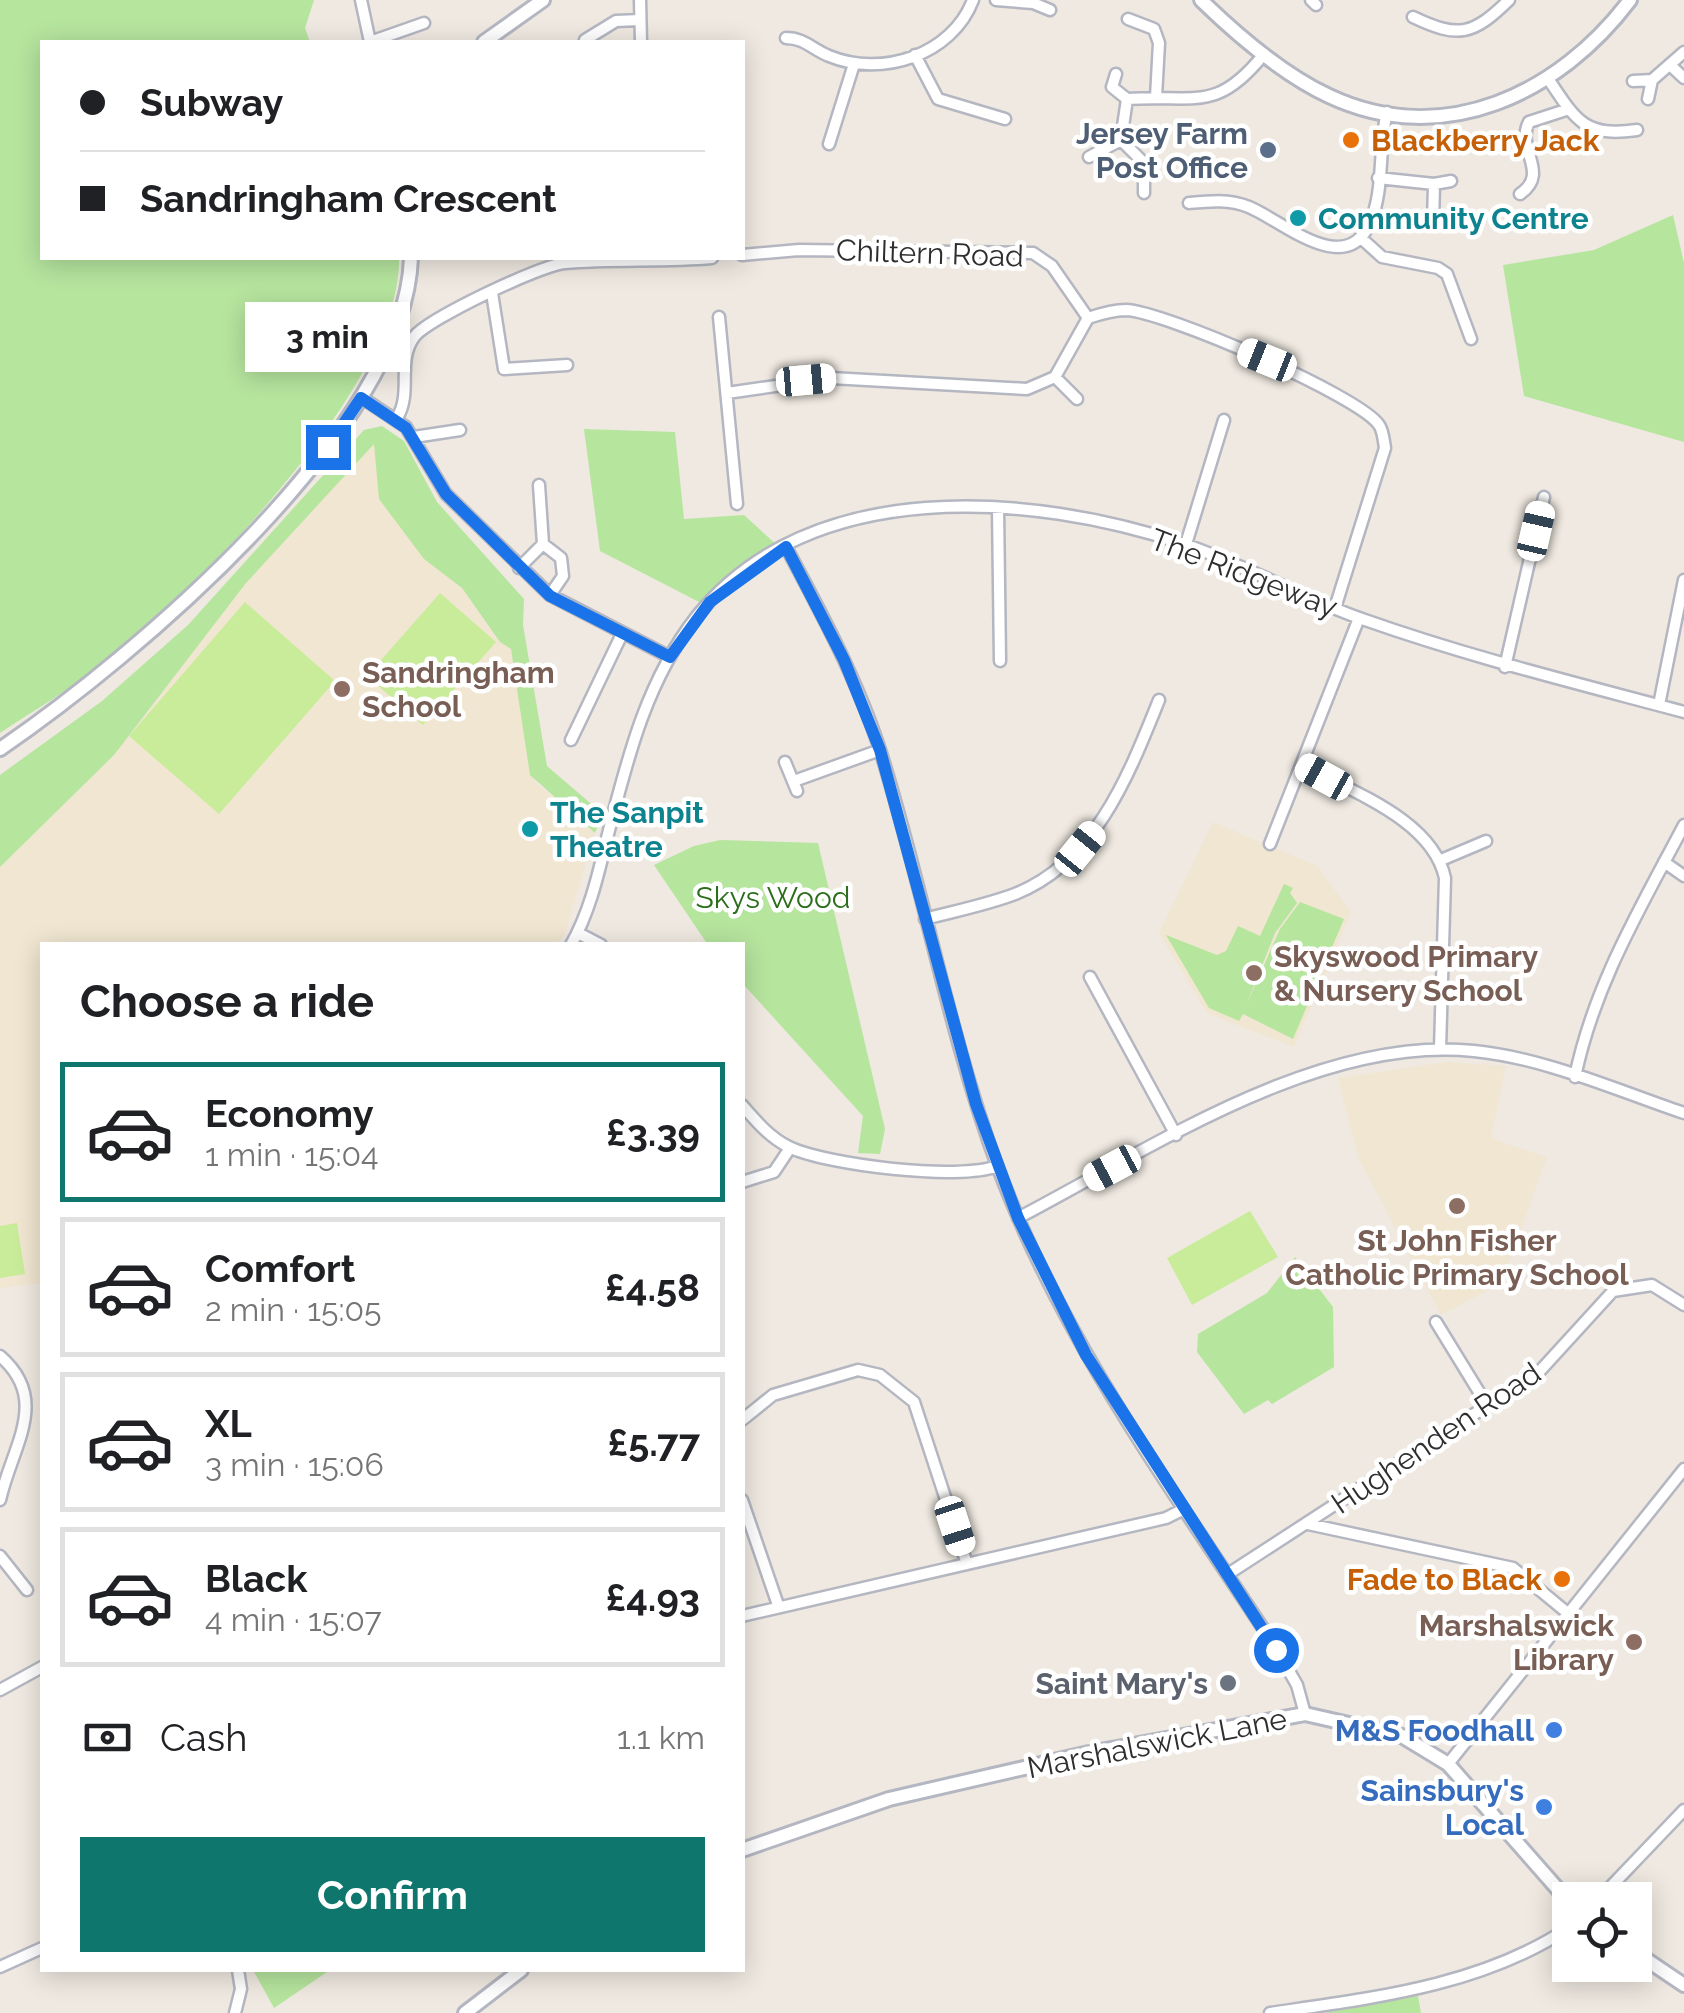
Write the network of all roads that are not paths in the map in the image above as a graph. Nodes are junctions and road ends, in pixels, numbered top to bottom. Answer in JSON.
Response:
{"nodes":[{"id":1,"x":362,"y":0,"type":"edge"},
{"id":2,"x":543,"y":0,"type":"edge"},
{"id":3,"x":640,"y":0,"type":"edge"},
{"id":4,"x":973,"y":0,"type":"edge"},
{"id":5,"x":996,"y":0,"type":"edge"},
{"id":6,"x":1201,"y":0,"type":"edge"},
{"id":7,"x":1509,"y":0,"type":"edge"},
{"id":8,"x":1630,"y":0,"type":"edge"},
{"id":9,"x":524,"y":5,"type":"edge"},
{"id":10,"x":1050,"y":10,"type":"dead end"},
{"id":11,"x":1413,"y":17,"type":"dead end"},
{"id":12,"x":640,"y":20,"type":"junction"},
{"id":13,"x":1128,"y":20,"type":"dead end"},
{"id":14,"x":424,"y":24,"type":"dead end"},
{"id":15,"x":786,"y":38,"type":"dead end"},
{"id":16,"x":370,"y":40,"type":"edge"},
{"id":17,"x":376,"y":40,"type":"edge"},
{"id":18,"x":486,"y":40,"type":"edge"},
{"id":19,"x":585,"y":40,"type":"edge"},
{"id":20,"x":641,"y":40,"type":"edge"},
{"id":21,"x":1684,"y":52,"type":"edge"},
{"id":22,"x":1264,"y":54,"type":"junction"},
{"id":23,"x":915,"y":55,"type":"junction"},
{"id":24,"x":854,"y":64,"type":"junction"},
{"id":25,"x":1670,"y":65,"type":"junction"},
{"id":26,"x":1116,"y":74,"type":"dead end"},
{"id":27,"x":1684,"y":78,"type":"edge"},
{"id":28,"x":1549,"y":80,"type":"junction"},
{"id":29,"x":1652,"y":80,"type":"junction"},
{"id":30,"x":1633,"y":81,"type":"dead end"},
{"id":31,"x":1156,"y":97,"type":"junction"},
{"id":32,"x":1126,"y":99,"type":"junction"},
{"id":33,"x":1648,"y":99,"type":"dead end"},
{"id":34,"x":1568,"y":109,"type":"junction"},
{"id":35,"x":1387,"y":112,"type":"junction"},
{"id":36,"x":1005,"y":119,"type":"dead end"},
{"id":37,"x":1637,"y":130,"type":"dead end"},
{"id":38,"x":1120,"y":140,"type":"junction"},
{"id":39,"x":829,"y":144,"type":"dead end"},
{"id":40,"x":1088,"y":157,"type":"dead end"},
{"id":41,"x":1378,"y":178,"type":"junction"},
{"id":42,"x":1451,"y":181,"type":"dead end"},
{"id":43,"x":1434,"y":184,"type":"junction"},
{"id":44,"x":1144,"y":193,"type":"dead end"},
{"id":45,"x":1520,"y":194,"type":"dead end"},
{"id":46,"x":1189,"y":203,"type":"dead end"},
{"id":47,"x":1434,"y":223,"type":"dead end"},
{"id":48,"x":1361,"y":238,"type":"junction"},
{"id":49,"x":745,"y":255,"type":"edge"},
{"id":50,"x":411,"y":260,"type":"edge"},
{"id":51,"x":636,"y":260,"type":"edge"},
{"id":52,"x":492,"y":293,"type":"junction"},
{"id":53,"x":719,"y":317,"type":"dead end"},
{"id":54,"x":1088,"y":318,"type":"junction"},
{"id":55,"x":1471,"y":339,"type":"dead end"},
{"id":56,"x":567,"y":365,"type":"dead end"},
{"id":57,"x":1055,"y":378,"type":"junction"},
{"id":58,"x":728,"y":392,"type":"junction"},
{"id":59,"x":361,"y":398,"type":"junction"},
{"id":60,"x":1077,"y":399,"type":"dead end"},
{"id":61,"x":396,"y":418,"type":"junction"},
{"id":62,"x":1224,"y":420,"type":"dead end"},
{"id":63,"x":460,"y":430,"type":"dead end"},
{"id":64,"x":414,"y":436,"type":"junction"},
{"id":65,"x":539,"y":485,"type":"dead end"},
{"id":66,"x":1544,"y":497,"type":"dead end"},
{"id":67,"x":737,"y":504,"type":"dead end"},
{"id":68,"x":998,"y":508,"type":"junction"},
{"id":69,"x":543,"y":544,"type":"junction"},
{"id":70,"x":1186,"y":544,"type":"junction"},
{"id":71,"x":786,"y":547,"type":"junction"},
{"id":72,"x":519,"y":568,"type":"junction"},
{"id":73,"x":1684,"y":580,"type":"edge"},
{"id":74,"x":550,"y":596,"type":"junction"},
{"id":75,"x":1335,"y":608,"type":"junction"},
{"id":76,"x":1359,"y":618,"type":"junction"},
{"id":77,"x":622,"y":634,"type":"junction"},
{"id":78,"x":670,"y":657,"type":"junction"},
{"id":79,"x":1000,"y":660,"type":"dead end"},
{"id":80,"x":1505,"y":667,"type":"junction"},
{"id":81,"x":1159,"y":700,"type":"dead end"},
{"id":82,"x":1658,"y":705,"type":"junction"},
{"id":83,"x":1684,"y":712,"type":"edge"},
{"id":84,"x":571,"y":740,"type":"dead end"},
{"id":85,"x":0,"y":749,"type":"edge"},
{"id":86,"x":880,"y":750,"type":"junction"},
{"id":87,"x":785,"y":762,"type":"dead end"},
{"id":88,"x":1302,"y":765,"type":"junction"},
{"id":89,"x":1684,"y":825,"type":"edge"},
{"id":90,"x":1486,"y":842,"type":"dead end"},
{"id":91,"x":1270,"y":844,"type":"dead end"},
{"id":92,"x":1441,"y":860,"type":"junction"},
{"id":93,"x":1664,"y":862,"type":"junction"},
{"id":94,"x":1684,"y":876,"type":"edge"},
{"id":95,"x":925,"y":920,"type":"junction"},
{"id":96,"x":578,"y":933,"type":"junction"},
{"id":97,"x":574,"y":942,"type":"edge"},
{"id":98,"x":595,"y":942,"type":"edge"},
{"id":99,"x":1090,"y":976,"type":"dead end"},
{"id":100,"x":1440,"y":1049,"type":"junction"},
{"id":101,"x":1576,"y":1076,"type":"junction"},
{"id":102,"x":745,"y":1108,"type":"edge"},
{"id":103,"x":1684,"y":1113,"type":"edge"},
{"id":104,"x":1176,"y":1135,"type":"junction"},
{"id":105,"x":790,"y":1148,"type":"junction"},
{"id":106,"x":997,"y":1166,"type":"junction"},
{"id":107,"x":745,"y":1181,"type":"edge"},
{"id":108,"x":1018,"y":1218,"type":"junction"},
{"id":109,"x":1684,"y":1305,"type":"edge"},
{"id":110,"x":1436,"y":1322,"type":"dead end"},
{"id":111,"x":0,"y":1356,"type":"edge"},
{"id":112,"x":1487,"y":1406,"type":"junction"},
{"id":113,"x":745,"y":1418,"type":"edge"},
{"id":114,"x":1684,"y":1468,"type":"edge"},
{"id":115,"x":3,"y":1475,"type":"edge"},
{"id":116,"x":0,"y":1500,"type":"edge"},
{"id":117,"x":1184,"y":1508,"type":"junction"},
{"id":118,"x":745,"y":1509,"type":"edge"},
{"id":119,"x":1308,"y":1524,"type":"junction"},
{"id":120,"x":966,"y":1561,"type":"junction"},
{"id":121,"x":2,"y":1562,"type":"edge"},
{"id":122,"x":1228,"y":1574,"type":"junction"},
{"id":123,"x":27,"y":1590,"type":"dead end"},
{"id":124,"x":778,"y":1604,"type":"junction"},
{"id":125,"x":745,"y":1615,"type":"edge"},
{"id":126,"x":1570,"y":1615,"type":"junction"},
{"id":127,"x":40,"y":1668,"type":"edge"},
{"id":128,"x":0,"y":1690,"type":"edge"},
{"id":129,"x":1305,"y":1714,"type":"junction"},
{"id":130,"x":1448,"y":1764,"type":"junction"},
{"id":131,"x":1684,"y":1810,"type":"edge"},
{"id":132,"x":745,"y":1849,"type":"edge"},
{"id":133,"x":1552,"y":1882,"type":"edge"},
{"id":134,"x":1615,"y":1882,"type":"edge"},
{"id":135,"x":1552,"y":1936,"type":"edge"},
{"id":136,"x":40,"y":1949,"type":"edge"},
{"id":137,"x":1652,"y":1963,"type":"edge"},
{"id":138,"x":0,"y":1966,"type":"edge"},
{"id":139,"x":238,"y":1972,"type":"edge"},
{"id":140,"x":518,"y":1972,"type":"edge"},
{"id":141,"x":1684,"y":1985,"type":"edge"},
{"id":142,"x":235,"y":2013,"type":"edge"},
{"id":143,"x":464,"y":2013,"type":"edge"},
{"id":144,"x":1270,"y":2013,"type":"edge"}],
"edges":[{"from":1,"to":16,"type":"street"},
{"from":2,"to":9,"type":"street"},
{"from":3,"to":12,"type":"street"},
{"from":4,"to":23,"type":"street"},
{"from":5,"to":10,"type":"street"},
{"from":6,"to":22,"type":"street"},
{"from":7,"to":11,"type":"street"},
{"from":8,"to":28,"type":"street"},
{"from":9,"to":18,"type":"street"},
{"from":12,"to":19,"type":"street"},
{"from":12,"to":20,"type":"street"},
{"from":13,"to":31,"type":"street"},
{"from":14,"to":17,"type":"street"},
{"from":15,"to":24,"type":"street"},
{"from":21,"to":25,"type":"street"},
{"from":22,"to":31,"type":"street"},
{"from":22,"to":35,"type":"street"},
{"from":23,"to":24,"type":"street"},
{"from":23,"to":36,"type":"street"},
{"from":24,"to":39,"type":"street"},
{"from":25,"to":27,"type":"street"},
{"from":25,"to":29,"type":"street"},
{"from":26,"to":32,"type":"street"},
{"from":28,"to":34,"type":"street"},
{"from":28,"to":35,"type":"street"},
{"from":29,"to":30,"type":"street"},
{"from":29,"to":33,"type":"street"},
{"from":31,"to":32,"type":"street"},
{"from":32,"to":38,"type":"street"},
{"from":34,"to":37,"type":"street"},
{"from":34,"to":45,"type":"street"},
{"from":35,"to":41,"type":"street"},
{"from":38,"to":40,"type":"street"},
{"from":38,"to":44,"type":"street"},
{"from":41,"to":43,"type":"street"},
{"from":41,"to":48,"type":"street"},
{"from":42,"to":43,"type":"street"},
{"from":43,"to":47,"type":"street"},
{"from":46,"to":48,"type":"street"},
{"from":48,"to":55,"type":"street"},
{"from":49,"to":54,"type":"street","name":"Chiltern Road"},
{"from":50,"to":59,"type":"street"},
{"from":51,"to":52,"type":"street"},
{"from":52,"to":56,"type":"street"},
{"from":52,"to":61,"type":"street"},
{"from":53,"to":58,"type":"street"},
{"from":54,"to":57,"type":"street"},
{"from":54,"to":75,"type":"street"},
{"from":57,"to":58,"type":"street"},
{"from":57,"to":60,"type":"street"},
{"from":58,"to":67,"type":"street"},
{"from":59,"to":61,"type":"street"},
{"from":59,"to":85,"type":"street"},
{"from":61,"to":64,"type":"street"},
{"from":62,"to":70,"type":"street"},
{"from":63,"to":64,"type":"street"},
{"from":64,"to":72,"type":"street"},
{"from":65,"to":69,"type":"street"},
{"from":66,"to":80,"type":"street"},
{"from":68,"to":70,"type":"street","name":"The Ridgeway"},
{"from":68,"to":71,"type":"street","name":"The Ridgeway"},
{"from":68,"to":79,"type":"street"},
{"from":69,"to":72,"type":"street"},
{"from":69,"to":74,"type":"street"},
{"from":70,"to":75,"type":"street","name":"The Ridgeway"},
{"from":71,"to":78,"type":"street","name":"The Ridgeway"},
{"from":71,"to":86,"type":"street"},
{"from":72,"to":74,"type":"street"},
{"from":73,"to":82,"type":"street"},
{"from":74,"to":77,"type":"street"},
{"from":75,"to":76,"type":"street","name":"The Ridgeway"},
{"from":76,"to":80,"type":"street","name":"The Ridgeway"},
{"from":76,"to":88,"type":"street"},
{"from":77,"to":78,"type":"street"},
{"from":77,"to":84,"type":"street"},
{"from":78,"to":96,"type":"street","name":"The Ridgeway"},
{"from":80,"to":82,"type":"street","name":"The Ridgeway"},
{"from":81,"to":95,"type":"street"},
{"from":82,"to":83,"type":"street","name":"The Ridgeway"},
{"from":86,"to":87,"type":"street"},
{"from":86,"to":95,"type":"street"},
{"from":88,"to":91,"type":"street"},
{"from":88,"to":92,"type":"street"},
{"from":89,"to":93,"type":"street"},
{"from":90,"to":92,"type":"street"},
{"from":92,"to":100,"type":"street"},
{"from":93,"to":94,"type":"street"},
{"from":93,"to":101,"type":"street"},
{"from":95,"to":106,"type":"street"},
{"from":96,"to":97,"type":"street","name":"The Ridgeway"},
{"from":96,"to":98,"type":"street"},
{"from":99,"to":104,"type":"street"},
{"from":100,"to":101,"type":"street"},
{"from":100,"to":104,"type":"street"},
{"from":101,"to":103,"type":"street"},
{"from":102,"to":105,"type":"street"},
{"from":104,"to":108,"type":"street"},
{"from":105,"to":106,"type":"street"},
{"from":105,"to":107,"type":"street"},
{"from":106,"to":108,"type":"street"},
{"from":108,"to":117,"type":"street"},
{"from":109,"to":112,"type":"street","name":"Hughenden Road"},
{"from":110,"to":112,"type":"street"},
{"from":111,"to":115,"type":"street"},
{"from":112,"to":119,"type":"street","name":"Hughenden Road"},
{"from":113,"to":120,"type":"street"},
{"from":114,"to":126,"type":"street"},
{"from":115,"to":116,"type":"street"},
{"from":117,"to":120,"type":"street"},
{"from":117,"to":122,"type":"street"},
{"from":118,"to":124,"type":"street"},
{"from":119,"to":122,"type":"street","name":"Hughenden Road"},
{"from":119,"to":126,"type":"street"},
{"from":120,"to":124,"type":"street"},
{"from":121,"to":123,"type":"street"},
{"from":122,"to":129,"type":"street"},
{"from":124,"to":125,"type":"street"},
{"from":126,"to":130,"type":"street"},
{"from":127,"to":128,"type":"street"},
{"from":129,"to":130,"type":"street","name":"Marshalswick Lane"},
{"from":129,"to":132,"type":"street","name":"Marshalswick Lane"},
{"from":130,"to":133,"type":"street","name":"Marshalswick Lane"},
{"from":131,"to":134,"type":"street"},
{"from":135,"to":144,"type":"street"},
{"from":136,"to":138,"type":"street"},
{"from":137,"to":141,"type":"street"},
{"from":139,"to":142,"type":"street"},
{"from":140,"to":143,"type":"street"}]}
